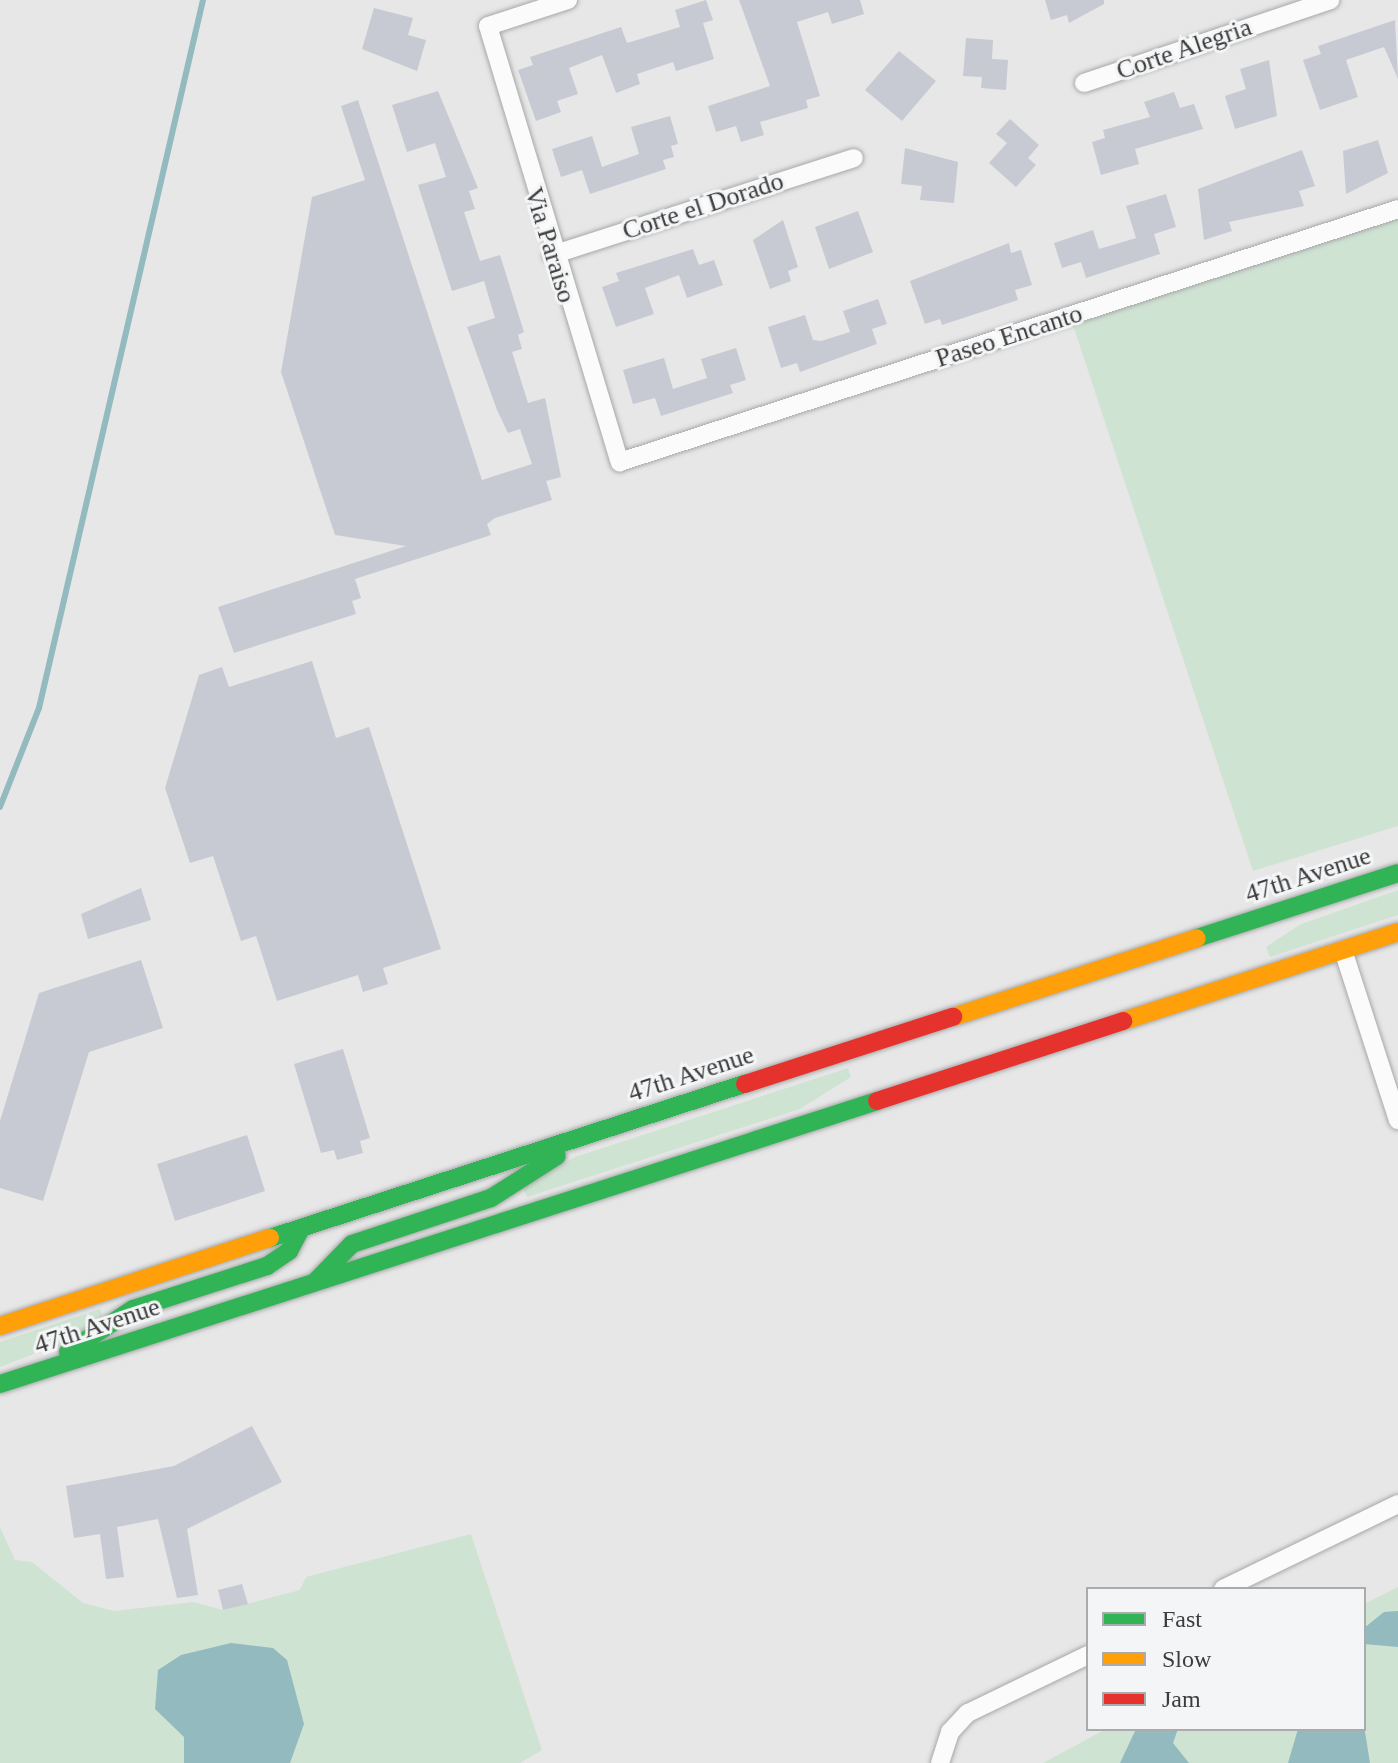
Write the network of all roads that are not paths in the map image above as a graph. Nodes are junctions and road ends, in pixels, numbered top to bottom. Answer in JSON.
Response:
{"nodes":[{"id":1,"x":568,"y":0,"type":"edge"},
{"id":2,"x":1330,"y":0,"type":"edge"},
{"id":3,"x":1084,"y":83,"type":"dead end"},
{"id":4,"x":854,"y":158,"type":"dead end"},
{"id":5,"x":1398,"y":209,"type":"edge"},
{"id":6,"x":552,"y":255,"type":"junction"},
{"id":7,"x":620,"y":462,"type":"joint"},
{"id":8,"x":1398,"y":873,"type":"edge"},
{"id":9,"x":1398,"y":932,"type":"edge"},
{"id":10,"x":1343,"y":950,"type":"junction"},
{"id":11,"x":1398,"y":1120,"type":"edge"},
{"id":12,"x":590,"y":1134,"type":"junction"},
{"id":13,"x":301,"y":1228,"type":"junction"},
{"id":14,"x":314,"y":1283,"type":"junction"},
{"id":15,"x":0,"y":1326,"type":"edge"},
{"id":16,"x":37,"y":1372,"type":"junction"},
{"id":17,"x":0,"y":1384,"type":"edge"},
{"id":18,"x":1398,"y":1504,"type":"edge"},
{"id":19,"x":1227,"y":1587,"type":"edge"},
{"id":20,"x":1086,"y":1656,"type":"edge"},
{"id":21,"x":940,"y":1763,"type":"edge"}],
"edges":[{"from":1,"to":6,"type":"street","name":"Via Paraiso"},
{"from":2,"to":3,"type":"street","name":"Corte Alegria"},
{"from":4,"to":6,"type":"street","name":"Corte el Dorado"},
{"from":5,"to":7,"type":"street","name":"Paseo Encanto"},
{"from":6,"to":7,"type":"street","name":"Via Paraiso"},
{"from":8,"to":12,"type":"main road","name":"47th Avenue"},
{"from":9,"to":10,"type":"main road","name":"47th Avenue"},
{"from":10,"to":11,"type":"street"},
{"from":10,"to":14,"type":"main road","name":"47th Avenue"},
{"from":12,"to":13,"type":"main road","name":"47th Avenue"},
{"from":12,"to":14,"type":"main road"},
{"from":13,"to":15,"type":"main road","name":"47th Avenue"},
{"from":13,"to":16,"type":"main road"},
{"from":14,"to":16,"type":"main road","name":"47th Avenue"},
{"from":16,"to":17,"type":"main road","name":"47th Avenue"},
{"from":18,"to":19,"type":"street"},
{"from":20,"to":21,"type":"street"}]}
